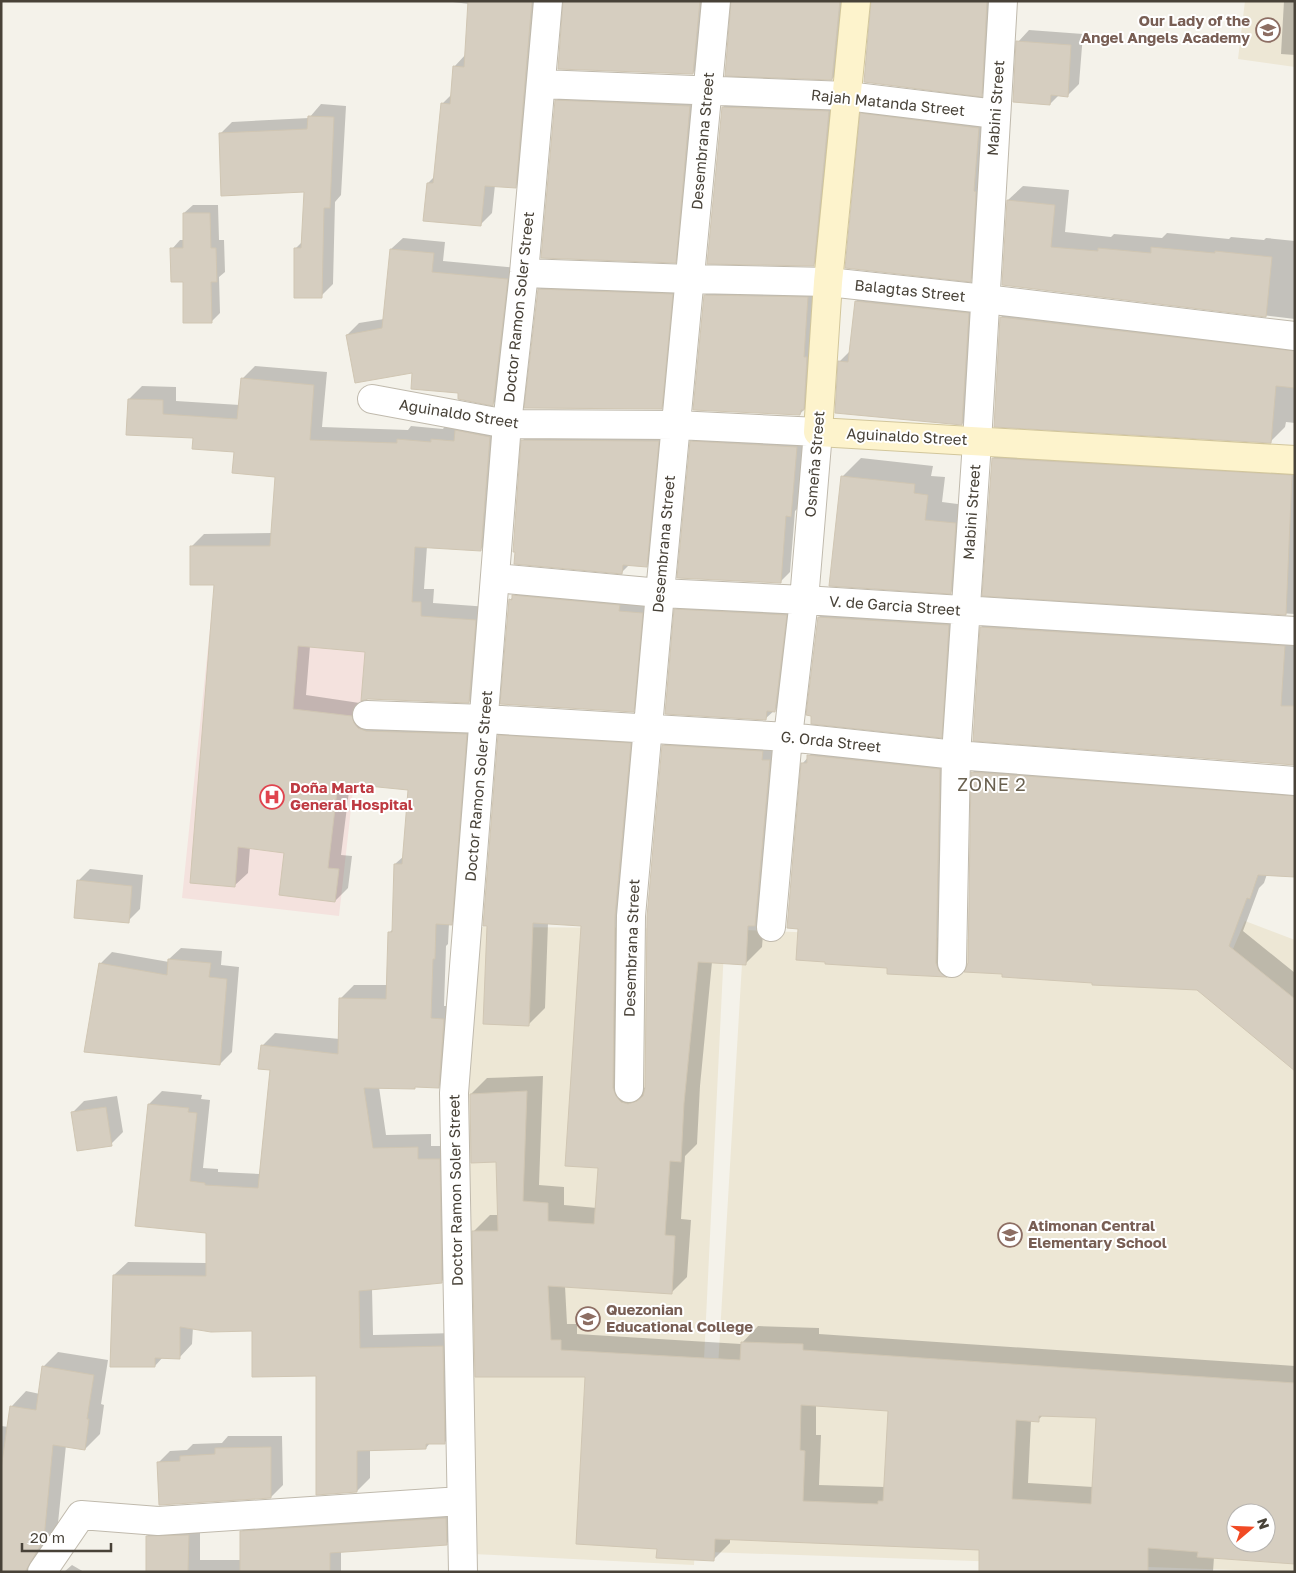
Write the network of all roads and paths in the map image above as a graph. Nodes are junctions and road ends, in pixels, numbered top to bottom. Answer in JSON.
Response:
{"nodes":[{"id":1,"x":548,"y":1,"type":"edge"},
{"id":2,"x":716,"y":1,"type":"edge"},
{"id":3,"x":856,"y":1,"type":"edge"},
{"id":4,"x":1003,"y":1,"type":"edge"},
{"id":5,"x":541,"y":84,"type":"junction"},
{"id":6,"x":708,"y":92,"type":"junction"},
{"id":7,"x":847,"y":96,"type":"junction"},
{"id":8,"x":996,"y":114,"type":"junction"},
{"id":9,"x":524,"y":273,"type":"junction"},
{"id":10,"x":690,"y":279,"type":"junction"},
{"id":11,"x":828,"y":282,"type":"junction"},
{"id":12,"x":984,"y":299,"type":"junction"},
{"id":13,"x":1295,"y":336,"type":"edge"},
{"id":14,"x":372,"y":399,"type":"dead end"},
{"id":15,"x":507,"y":424,"type":"junction"},
{"id":16,"x":676,"y":425,"type":"junction"},
{"id":17,"x":818,"y":432,"type":"junction"},
{"id":18,"x":977,"y":442,"type":"junction"},
{"id":19,"x":1295,"y":460,"type":"edge"},
{"id":20,"x":496,"y":578,"type":"junction"},
{"id":21,"x":660,"y":593,"type":"junction"},
{"id":22,"x":804,"y":600,"type":"junction"},
{"id":23,"x":965,"y":611,"type":"junction"},
{"id":24,"x":1295,"y":631,"type":"edge"},
{"id":25,"x":366,"y":715,"type":"dead end"},
{"id":26,"x":485,"y":719,"type":"junction"},
{"id":27,"x":647,"y":728,"type":"junction"},
{"id":28,"x":788,"y":736,"type":"junction"},
{"id":29,"x":956,"y":755,"type":"junction"},
{"id":30,"x":1295,"y":781,"type":"edge"},
{"id":31,"x":771,"y":927,"type":"dead end"},
{"id":32,"x":952,"y":963,"type":"dead end"},
{"id":33,"x":629,"y":1088,"type":"dead end"},
{"id":34,"x":461,"y":1502,"type":"junction"},
{"id":35,"x":42,"y":1572,"type":"edge"},
{"id":36,"x":463,"y":1572,"type":"edge"}],
"edges":[{"from":1,"to":5,"type":"street","name":"Doctor Ramon Soler Street"},
{"from":2,"to":6,"type":"street","name":"Desembrana Street"},
{"from":3,"to":7,"type":"street","name":"Osmeña Street"},
{"from":4,"to":8,"type":"street","name":"Mabini Street"},
{"from":5,"to":6,"type":"street","name":"Rajah Matanda Street"},
{"from":5,"to":9,"type":"street","name":"Doctor Ramon Soler Street"},
{"from":6,"to":7,"type":"street","name":"Rajah Matanda Street"},
{"from":6,"to":10,"type":"street","name":"Desembrana Street"},
{"from":7,"to":8,"type":"street","name":"Rajah Matanda Street"},
{"from":7,"to":11,"type":"street","name":"Osmeña Street"},
{"from":8,"to":12,"type":"street","name":"Mabini Street"},
{"from":9,"to":10,"type":"street","name":"Balagtas Street"},
{"from":9,"to":15,"type":"street","name":"Doctor Ramon Soler Street"},
{"from":10,"to":11,"type":"street","name":"Balagtas Street"},
{"from":10,"to":16,"type":"street","name":"Desembrana Street"},
{"from":11,"to":12,"type":"street","name":"Balagtas Street"},
{"from":11,"to":17,"type":"street","name":"Osmeña Street"},
{"from":12,"to":13,"type":"street","name":"Balagtas Street"},
{"from":12,"to":18,"type":"street","name":"Mabini Street"},
{"from":14,"to":15,"type":"street","name":"Aguinaldo Street"},
{"from":15,"to":16,"type":"street","name":"Aguinaldo Street"},
{"from":15,"to":20,"type":"street","name":"Doctor Ramon Soler Street"},
{"from":16,"to":17,"type":"street","name":"Aguinaldo Street"},
{"from":16,"to":21,"type":"street","name":"Desembrana Street"},
{"from":17,"to":18,"type":"street","name":"Aguinaldo Street"},
{"from":17,"to":22,"type":"street","name":"Osmeña Street"},
{"from":18,"to":19,"type":"street","name":"Aguinaldo Street"},
{"from":18,"to":23,"type":"street","name":"Mabini Street"},
{"from":20,"to":21,"type":"street","name":"V. de Garcia Street"},
{"from":20,"to":26,"type":"street","name":"Doctor Ramon Soler Street"},
{"from":21,"to":22,"type":"street","name":"V. de Garcia Street"},
{"from":21,"to":27,"type":"street","name":"Desembrana Street"},
{"from":22,"to":23,"type":"street","name":"V. de Garcia Street"},
{"from":22,"to":28,"type":"street","name":"Osmeña Street"},
{"from":23,"to":24,"type":"street","name":"V. de Garcia Street"},
{"from":23,"to":29,"type":"street","name":"Mabini Street"},
{"from":25,"to":26,"type":"street","name":"G. Orda Street"},
{"from":26,"to":27,"type":"street","name":"G. Orda Street"},
{"from":26,"to":34,"type":"street","name":"Doctor Ramon Soler Street"},
{"from":27,"to":28,"type":"street","name":"G. Orda Street"},
{"from":27,"to":33,"type":"street","name":"Desembrana Street"},
{"from":28,"to":29,"type":"street","name":"G. Orda Street"},
{"from":28,"to":31,"type":"street","name":"Osmeña Street"},
{"from":29,"to":30,"type":"street","name":"G. Orda Street"},
{"from":29,"to":32,"type":"street","name":"Mabini Street"},
{"from":34,"to":35,"type":"street"},
{"from":34,"to":36,"type":"street","name":"Doctor Ramon Soler Street"}]}
